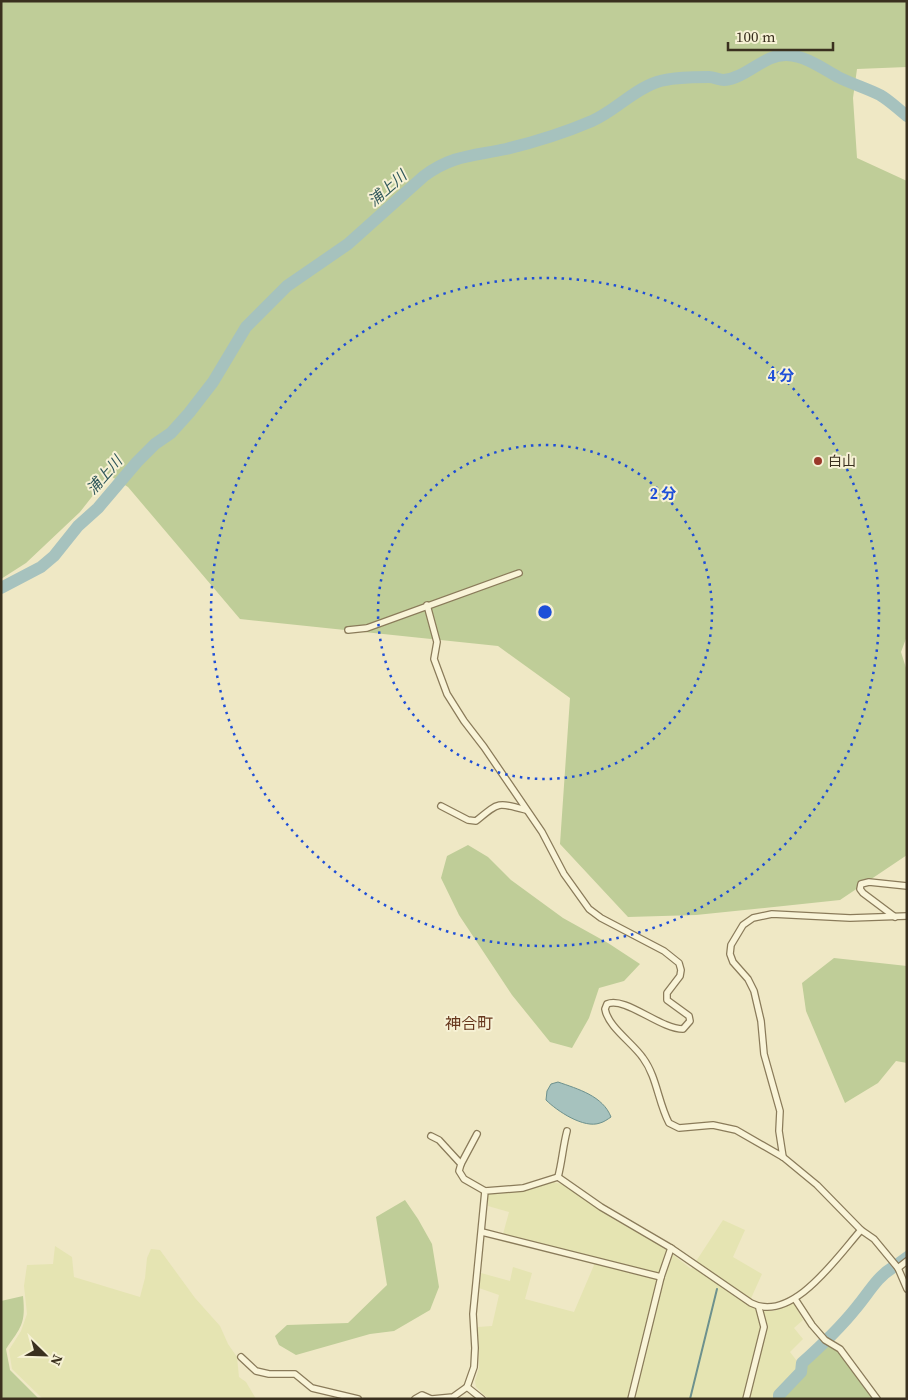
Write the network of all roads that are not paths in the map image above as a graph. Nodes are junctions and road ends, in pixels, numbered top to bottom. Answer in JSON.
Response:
{"nodes":[{"id":1,"x":519,"y":573,"type":"dead end"},
{"id":2,"x":426,"y":605,"type":"junction"},
{"id":3,"x":348,"y":630,"type":"dead end"},
{"id":4,"x":441,"y":806,"type":"dead end"},
{"id":5,"x":526,"y":810,"type":"junction"},
{"id":6,"x":907,"y":886,"type":"edge"},
{"id":7,"x":895,"y":916,"type":"junction"},
{"id":8,"x":907,"y":916,"type":"edge"},
{"id":9,"x":567,"y":1131,"type":"dead end"},
{"id":10,"x":477,"y":1134,"type":"dead end"},
{"id":11,"x":431,"y":1136,"type":"dead end"},
{"id":12,"x":783,"y":1157,"type":"junction"},
{"id":13,"x":461,"y":1164,"type":"junction"},
{"id":14,"x":558,"y":1177,"type":"junction"},
{"id":15,"x":486,"y":1191,"type":"junction"},
{"id":16,"x":861,"y":1230,"type":"junction"},
{"id":17,"x":482,"y":1232,"type":"junction"},
{"id":18,"x":671,"y":1248,"type":"junction"},
{"id":19,"x":907,"y":1261,"type":"edge"},
{"id":20,"x":898,"y":1268,"type":"junction"},
{"id":21,"x":661,"y":1277,"type":"junction"},
{"id":22,"x":907,"y":1289,"type":"edge"},
{"id":23,"x":795,"y":1299,"type":"junction"},
{"id":24,"x":759,"y":1308,"type":"junction"},
{"id":25,"x":241,"y":1357,"type":"dead end"},
{"id":26,"x":467,"y":1386,"type":"junction"},
{"id":27,"x":358,"y":1399,"type":"edge"},
{"id":28,"x":415,"y":1399,"type":"edge"},
{"id":29,"x":432,"y":1399,"type":"edge"},
{"id":30,"x":482,"y":1399,"type":"edge"},
{"id":31,"x":631,"y":1399,"type":"edge"},
{"id":32,"x":746,"y":1399,"type":"edge"},
{"id":33,"x":877,"y":1399,"type":"edge"}],
"edges":[{"from":1,"to":2,"type":"street"},
{"from":2,"to":3,"type":"street"},
{"from":2,"to":5,"type":"street"},
{"from":4,"to":5,"type":"street"},
{"from":5,"to":12,"type":"street"},
{"from":6,"to":7,"type":"street"},
{"from":7,"to":8,"type":"street"},
{"from":7,"to":12,"type":"street"},
{"from":9,"to":14,"type":"street"},
{"from":10,"to":13,"type":"street"},
{"from":11,"to":13,"type":"street"},
{"from":12,"to":16,"type":"street"},
{"from":13,"to":15,"type":"street"},
{"from":14,"to":15,"type":"street"},
{"from":14,"to":18,"type":"street"},
{"from":15,"to":17,"type":"street"},
{"from":16,"to":20,"type":"street"},
{"from":16,"to":23,"type":"street"},
{"from":17,"to":21,"type":"street"},
{"from":17,"to":26,"type":"street"},
{"from":18,"to":21,"type":"street"},
{"from":18,"to":24,"type":"street"},
{"from":19,"to":20,"type":"street"},
{"from":20,"to":22,"type":"street"},
{"from":21,"to":31,"type":"street"},
{"from":23,"to":24,"type":"street"},
{"from":23,"to":33,"type":"street"},
{"from":24,"to":32,"type":"street"},
{"from":25,"to":27,"type":"street"},
{"from":26,"to":29,"type":"street"},
{"from":26,"to":30,"type":"street"},
{"from":28,"to":29,"type":"street"}]}
